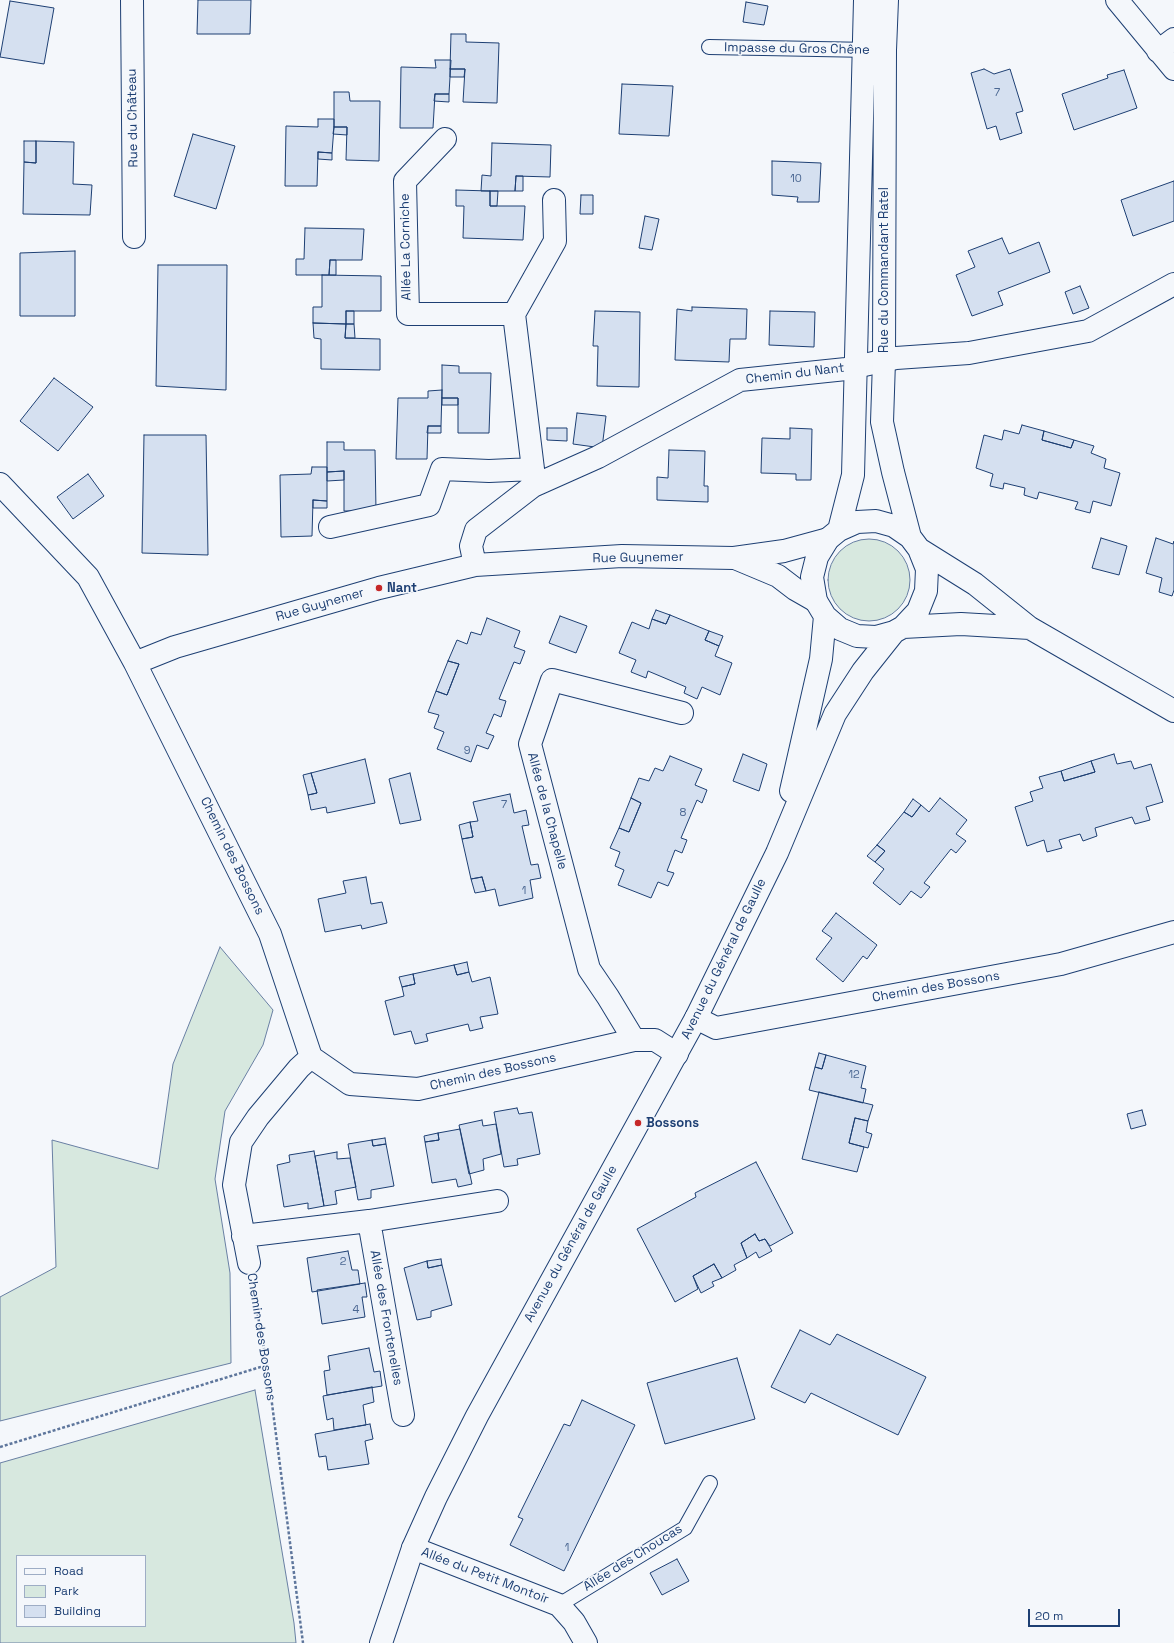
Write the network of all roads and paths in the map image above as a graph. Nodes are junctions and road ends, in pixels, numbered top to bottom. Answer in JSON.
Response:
{"nodes":[{"id":1,"x":132,"y":0,"type":"edge"},
{"id":2,"x":865,"y":0,"type":"edge"},
{"id":3,"x":887,"y":0,"type":"edge"},
{"id":4,"x":1117,"y":0,"type":"edge"},
{"id":5,"x":1166,"y":45,"type":"edge"},
{"id":6,"x":709,"y":47,"type":"dead end"},
{"id":7,"x":875,"y":50,"type":"junction"},
{"id":8,"x":1174,"y":69,"type":"edge"},
{"id":9,"x":445,"y":139,"type":"dead end"},
{"id":10,"x":554,"y":200,"type":"dead end"},
{"id":11,"x":134,"y":237,"type":"dead end"},
{"id":12,"x":1174,"y":284,"type":"edge"},
{"id":13,"x":514,"y":314,"type":"junction"},
{"id":14,"x":884,"y":360,"type":"junction"},
{"id":15,"x":856,"y":367,"type":"junction"},
{"id":16,"x":533,"y":478,"type":"junction"},
{"id":17,"x":0,"y":484,"type":"edge"},
{"id":18,"x":330,"y":527,"type":"dead end"},
{"id":19,"x":834,"y":535,"type":"junction"},
{"id":20,"x":915,"y":543,"type":"junction"},
{"id":21,"x":734,"y":558,"type":"junction"},
{"id":22,"x":475,"y":565,"type":"junction"},
{"id":23,"x":821,"y":609,"type":"junction"},
{"id":24,"x":1030,"y":628,"type":"junction"},
{"id":25,"x":898,"y":630,"type":"junction"},
{"id":26,"x":135,"y":663,"type":"junction"},
{"id":27,"x":1174,"y":711,"type":"edge"},
{"id":28,"x":682,"y":713,"type":"dead end"},
{"id":29,"x":777,"y":852,"type":"junction"},
{"id":30,"x":1174,"y":932,"type":"edge"},
{"id":31,"x":696,"y":1018,"type":"junction"},
{"id":32,"x":634,"y":1040,"type":"junction"},
{"id":33,"x":677,"y":1054,"type":"junction"},
{"id":34,"x":311,"y":1057,"type":"junction"},
{"id":35,"x":497,"y":1201,"type":"dead end"},
{"id":36,"x":369,"y":1221,"type":"junction"},
{"id":37,"x":244,"y":1236,"type":"junction"},
{"id":38,"x":249,"y":1263,"type":"joint"},
{"id":39,"x":267,"y":1365,"type":"junction"},
{"id":40,"x":402,"y":1415,"type":"dead end"},
{"id":41,"x":0,"y":1447,"type":"edge"},
{"id":42,"x":710,"y":1483,"type":"dead end"},
{"id":43,"x":413,"y":1548,"type":"junction"},
{"id":44,"x":559,"y":1605,"type":"junction"},
{"id":45,"x":303,"y":1643,"type":"edge"},
{"id":46,"x":381,"y":1643,"type":"edge"},
{"id":47,"x":586,"y":1643,"type":"edge"}],
"edges":[{"from":1,"to":11,"type":"street","name":"Rue du Château"},
{"from":2,"to":7,"type":"street","name":"Rue du Commandant Ratel"},
{"from":3,"to":7,"type":"street","name":"Rue du Commandant Ratel"},
{"from":4,"to":5,"type":"street"},
{"from":5,"to":8,"type":"street"},
{"from":6,"to":7,"type":"lane","name":"Impasse du Gros Chêne"},
{"from":7,"to":14,"type":"street","name":"Rue du Commandant Ratel"},
{"from":7,"to":15,"type":"street","name":"Rue du Commandant Ratel"},
{"from":9,"to":13,"type":"street","name":"Allée La Corniche"},
{"from":10,"to":13,"type":"street"},
{"from":12,"to":14,"type":"street","name":"Chemin du Nant"},
{"from":13,"to":16,"type":"street"},
{"from":14,"to":15,"type":"street","name":"Chemin du Nant"},
{"from":14,"to":20,"type":"street","name":"Rue du Commandant Ratel"},
{"from":15,"to":16,"type":"street","name":"Chemin du Nant"},
{"from":15,"to":19,"type":"street","name":"Rue du Commandant Ratel"},
{"from":16,"to":18,"type":"street"},
{"from":16,"to":22,"type":"street","name":"Chemin du Nant"},
{"from":17,"to":26,"type":"street"},
{"from":19,"to":20,"type":"street"},
{"from":19,"to":21,"type":"street","name":"Rue Guynemer"},
{"from":19,"to":23,"type":"street"},
{"from":20,"to":24,"type":"street"},
{"from":20,"to":25,"type":"street"},
{"from":21,"to":22,"type":"street","name":"Rue Guynemer"},
{"from":21,"to":23,"type":"street","name":"Rue Guynemer"},
{"from":22,"to":26,"type":"street","name":"Rue Guynemer"},
{"from":23,"to":25,"type":"street"},
{"from":23,"to":29,"type":"street","name":"Avenue du Général de Gaulle"},
{"from":24,"to":25,"type":"street"},
{"from":24,"to":27,"type":"street"},
{"from":25,"to":29,"type":"street","name":"Avenue du Général de Gaulle"},
{"from":26,"to":34,"type":"street","name":"Chemin des Bossons"},
{"from":28,"to":32,"type":"street","name":"Allée de la Chapelle"},
{"from":29,"to":31,"type":"street","name":"Avenue du Général de Gaulle"},
{"from":30,"to":31,"type":"street","name":"Chemin des Bossons"},
{"from":31,"to":33,"type":"street","name":"Avenue du Général de Gaulle"},
{"from":32,"to":33,"type":"street","name":"Chemin des Bossons"},
{"from":32,"to":34,"type":"street","name":"Chemin des Bossons"},
{"from":33,"to":43,"type":"street","name":"Avenue du Général de Gaulle"},
{"from":34,"to":37,"type":"street","name":"Chemin des Bossons"},
{"from":35,"to":36,"type":"street"},
{"from":36,"to":37,"type":"street"},
{"from":36,"to":40,"type":"street","name":"Allée des Frontenelles"},
{"from":37,"to":38,"type":"street","name":"Chemin des Bossons"},
{"from":38,"to":39,"type":"path","name":"Chemin des Bossons"},
{"from":39,"to":41,"type":"path"},
{"from":39,"to":45,"type":"path","name":"Chemin des Bossons"},
{"from":42,"to":44,"type":"lane","name":"Allée des Choucas"},
{"from":43,"to":44,"type":"street","name":"Allée du Petit Montoir"},
{"from":43,"to":46,"type":"street","name":"Avenue du Général de Gaulle"},
{"from":44,"to":47,"type":"street","name":"Allée du Petit Montoir"}]}
